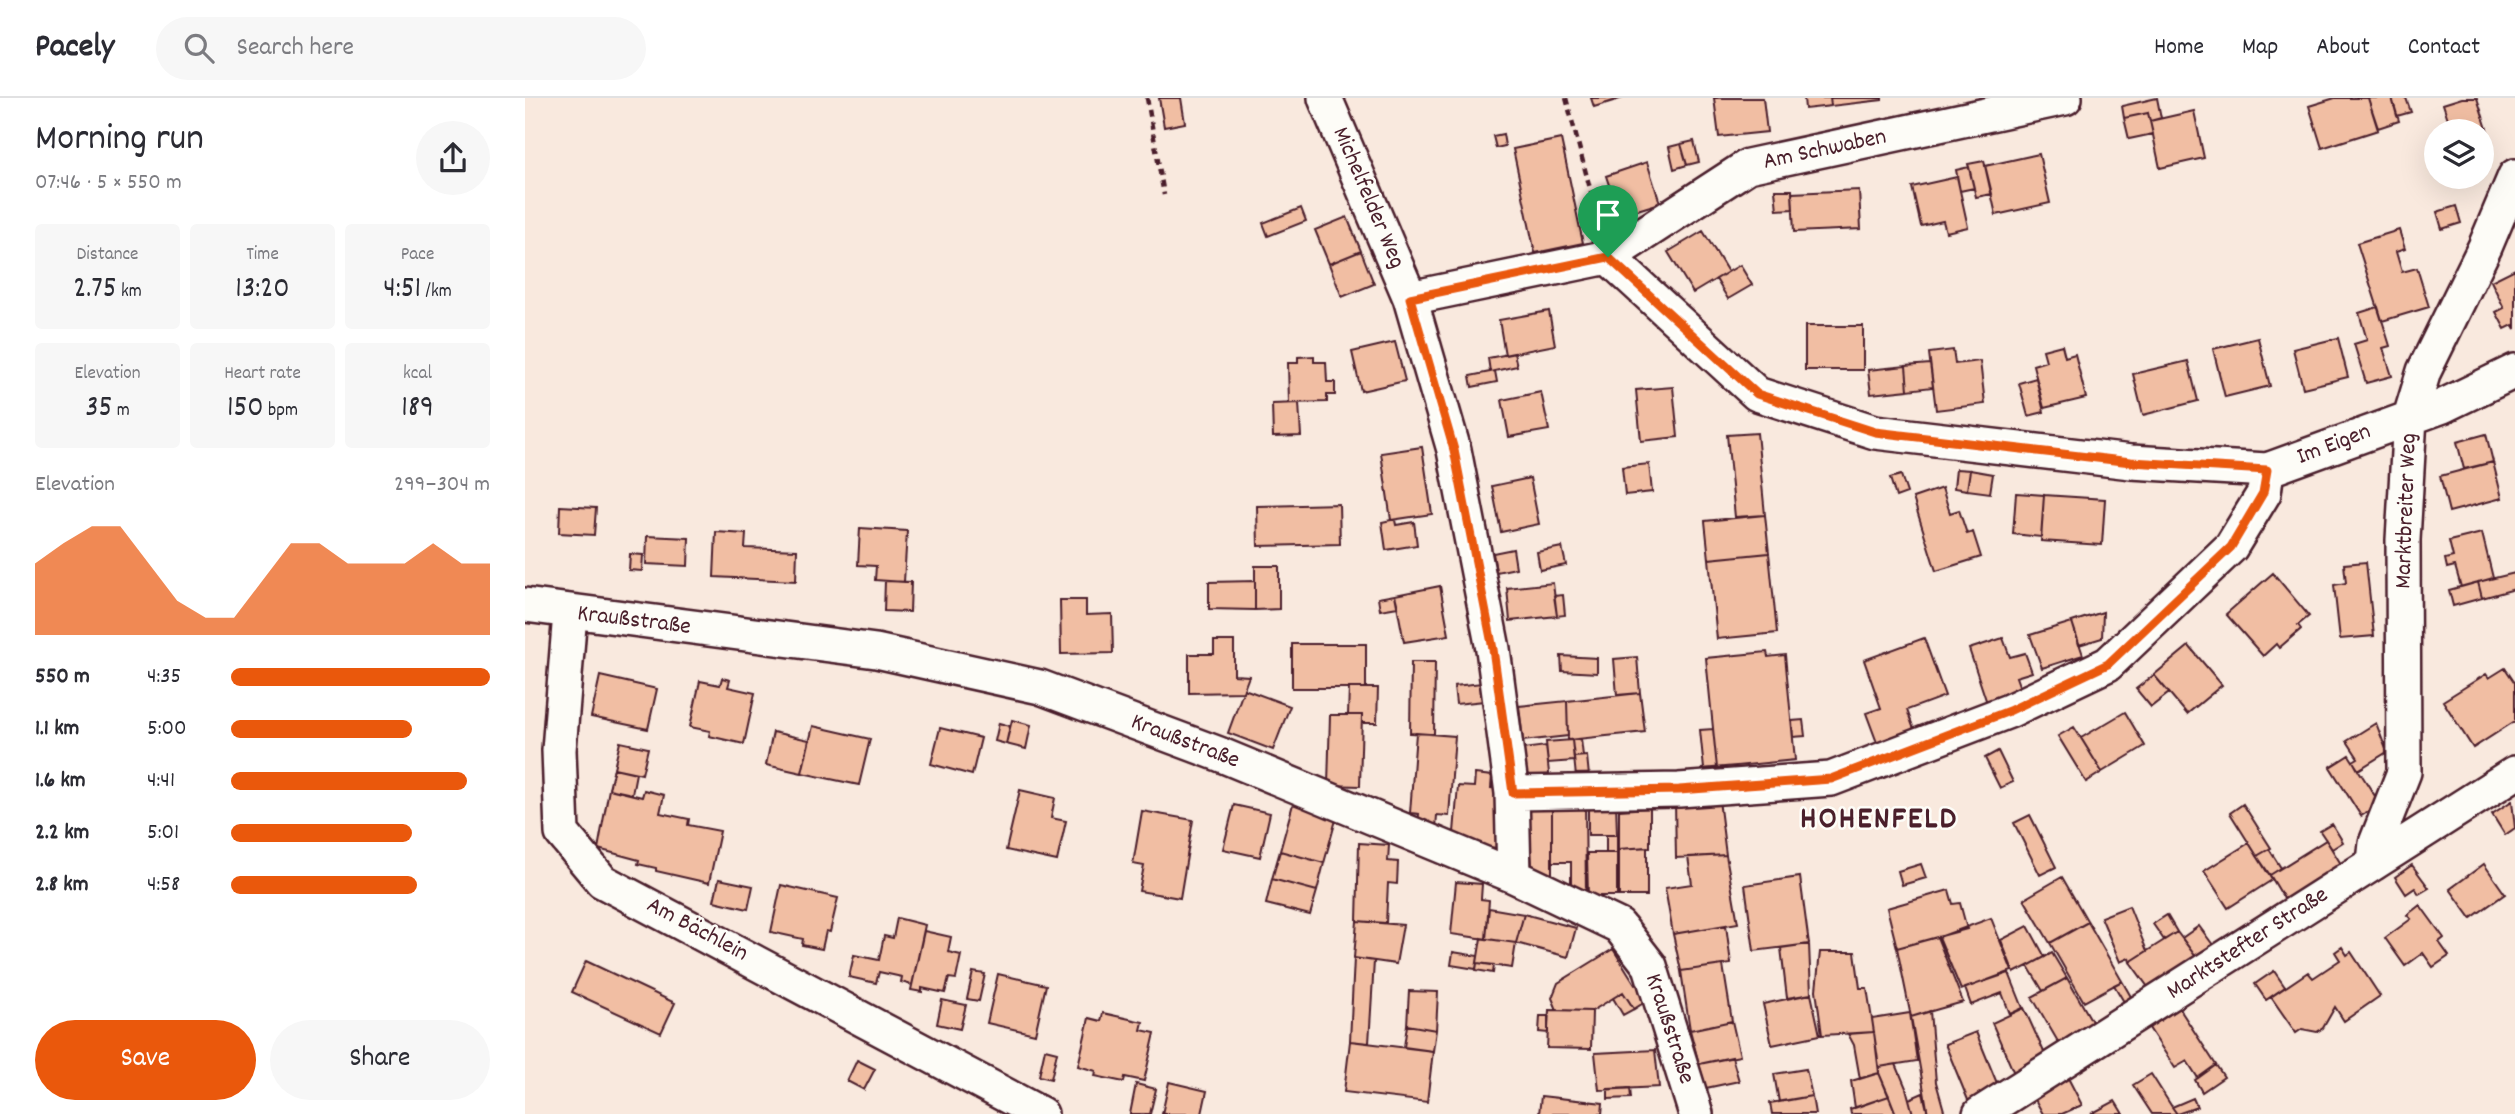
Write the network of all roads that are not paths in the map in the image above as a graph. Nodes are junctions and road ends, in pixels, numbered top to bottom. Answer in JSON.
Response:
{"nodes":[{"id":1,"x":1325,"y":98,"type":"edge"},
{"id":2,"x":2065,"y":98,"type":"edge"},
{"id":3,"x":2515,"y":176,"type":"edge"},
{"id":4,"x":1608,"y":257,"type":"junction"},
{"id":5,"x":1410,"y":298,"type":"junction"},
{"id":6,"x":2515,"y":371,"type":"edge"},
{"id":7,"x":2410,"y":416,"type":"junction"},
{"id":8,"x":2267,"y":470,"type":"junction"},
{"id":9,"x":525,"y":605,"type":"edge"},
{"id":10,"x":570,"y":613,"type":"junction"},
{"id":11,"x":2515,"y":773,"type":"edge"},
{"id":12,"x":1513,"y":793,"type":"junction"},
{"id":13,"x":2374,"y":863,"type":"junction"},
{"id":14,"x":1514,"y":876,"type":"junction"},
{"id":15,"x":1041,"y":1114,"type":"edge"},
{"id":16,"x":1696,"y":1114,"type":"edge"},
{"id":17,"x":1980,"y":1114,"type":"edge"}],
"edges":[{"from":1,"to":5,"type":"street","name":"Michelfelder Weg"},
{"from":2,"to":4,"type":"street","name":"Am Schwaben"},
{"from":3,"to":7,"type":"street","name":"Marktbreiter Weg"},
{"from":4,"to":5,"type":"street"},
{"from":4,"to":8,"type":"street","name":"Im Eigen"},
{"from":5,"to":12,"type":"street","name":"Michelfelder Weg"},
{"from":6,"to":7,"type":"street","name":"Im Eigen"},
{"from":7,"to":8,"type":"street","name":"Im Eigen"},
{"from":7,"to":13,"type":"street","name":"Marktbreiter Weg"},
{"from":8,"to":12,"type":"street"},
{"from":9,"to":10,"type":"street","name":"Kraußstraße"},
{"from":10,"to":14,"type":"street","name":"Kraußstraße"},
{"from":10,"to":15,"type":"street","name":"Am Bächlein"},
{"from":11,"to":13,"type":"street","name":"Marktstefter Straße"},
{"from":12,"to":14,"type":"street","name":"Michelfelder Weg"},
{"from":13,"to":17,"type":"street","name":"Marktstefter Straße"},
{"from":14,"to":16,"type":"street","name":"Kraußstraße"}]}
